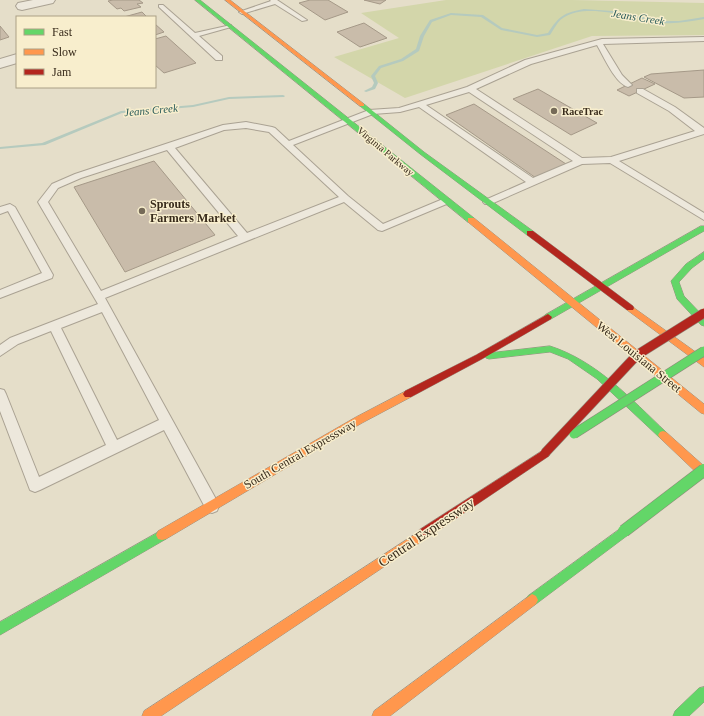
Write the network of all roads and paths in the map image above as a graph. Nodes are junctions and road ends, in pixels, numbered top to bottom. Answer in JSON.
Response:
{"nodes":[{"id":1,"x":49,"y":0,"type":"edge"},
{"id":2,"x":197,"y":0,"type":"edge"},
{"id":3,"x":227,"y":0,"type":"edge"},
{"id":4,"x":274,"y":1,"type":"edge"},
{"id":5,"x":20,"y":2,"type":"edge"},
{"id":6,"x":161,"y":6,"type":"dead end"},
{"id":7,"x":242,"y":12,"type":"junction"},
{"id":8,"x":30,"y":16,"type":"edge"},
{"id":9,"x":304,"y":20,"type":"dead end"},
{"id":10,"x":229,"y":26,"type":"junction"},
{"id":11,"x":194,"y":35,"type":"junction"},
{"id":12,"x":704,"y":39,"type":"edge"},
{"id":13,"x":599,"y":43,"type":"junction"},
{"id":14,"x":16,"y":58,"type":"edge"},
{"id":15,"x":219,"y":58,"type":"dead end"},
{"id":16,"x":0,"y":64,"type":"edge"},
{"id":17,"x":628,"y":85,"type":"dead end"},
{"id":18,"x":470,"y":89,"type":"junction"},
{"id":19,"x":640,"y":91,"type":"dead end"},
{"id":20,"x":420,"y":104,"type":"junction"},
{"id":21,"x":372,"y":112,"type":"junction"},
{"id":22,"x":348,"y":120,"type":"junction"},
{"id":23,"x":703,"y":131,"type":"edge"},
{"id":24,"x":288,"y":144,"type":"junction"},
{"id":25,"x":169,"y":147,"type":"junction"},
{"id":26,"x":612,"y":160,"type":"junction"},
{"id":27,"x":580,"y":161,"type":"junction"},
{"id":28,"x":532,"y":182,"type":"junction"},
{"id":29,"x":345,"y":198,"type":"junction"},
{"id":30,"x":446,"y":201,"type":"junction"},
{"id":31,"x":488,"y":202,"type":"junction"},
{"id":32,"x":0,"y":211,"type":"edge"},
{"id":33,"x":704,"y":217,"type":"edge"},
{"id":34,"x":704,"y":228,"type":"edge"},
{"id":35,"x":245,"y":237,"type":"junction"},
{"id":36,"x":704,"y":255,"type":"edge"},
{"id":37,"x":603,"y":287,"type":"junction"},
{"id":38,"x":0,"y":294,"type":"edge"},
{"id":39,"x":102,"y":301,"type":"junction"},
{"id":40,"x":574,"y":303,"type":"junction"},
{"id":41,"x":704,"y":313,"type":"edge"},
{"id":42,"x":704,"y":323,"type":"edge"},
{"id":43,"x":54,"y":325,"type":"junction"},
{"id":44,"x":0,"y":351,"type":"edge"},
{"id":45,"x":704,"y":351,"type":"edge"},
{"id":46,"x":479,"y":357,"type":"junction"},
{"id":47,"x":704,"y":363,"type":"edge"},
{"id":48,"x":0,"y":394,"type":"edge"},
{"id":49,"x":704,"y":410,"type":"edge"},
{"id":50,"x":167,"y":422,"type":"junction"},
{"id":51,"x":114,"y":447,"type":"junction"},
{"id":52,"x":545,"y":453,"type":"junction"},
{"id":53,"x":704,"y":472,"type":"edge"},
{"id":54,"x":212,"y":506,"type":"junction"},
{"id":55,"x":0,"y":629,"type":"edge"},
{"id":56,"x":704,"y":693,"type":"edge"},
{"id":57,"x":176,"y":698,"type":"junction"},
{"id":58,"x":140,"y":716,"type":"edge"},
{"id":59,"x":149,"y":716,"type":"edge"},
{"id":60,"x":379,"y":716,"type":"edge"},
{"id":61,"x":680,"y":716,"type":"edge"}],
"edges":[{"from":1,"to":5,"type":"street"},
{"from":2,"to":10,"type":"main road","name":"Virginia Parkway"},
{"from":3,"to":7,"type":"main road","name":"Virginia Parkway"},
{"from":4,"to":7,"type":"lane"},
{"from":4,"to":9,"type":"lane"},
{"from":5,"to":8,"type":"street"},
{"from":6,"to":11,"type":"lane"},
{"from":7,"to":21,"type":"main road","name":"Virginia Parkway"},
{"from":10,"to":11,"type":"lane"},
{"from":10,"to":22,"type":"main road","name":"Virginia Parkway"},
{"from":11,"to":15,"type":"lane"},
{"from":12,"to":13,"type":"lane"},
{"from":13,"to":17,"type":"lane"},
{"from":13,"to":18,"type":"lane"},
{"from":14,"to":16,"type":"street"},
{"from":18,"to":20,"type":"lane"},
{"from":18,"to":27,"type":"lane"},
{"from":19,"to":23,"type":"lane"},
{"from":20,"to":21,"type":"lane"},
{"from":20,"to":28,"type":"lane"},
{"from":21,"to":22,"type":"lane"},
{"from":21,"to":31,"type":"main road","name":"Virginia Parkway"},
{"from":22,"to":24,"type":"lane"},
{"from":22,"to":30,"type":"main road","name":"Virginia Parkway"},
{"from":23,"to":26,"type":"lane"},
{"from":24,"to":25,"type":"lane"},
{"from":24,"to":29,"type":"lane"},
{"from":25,"to":35,"type":"lane"},
{"from":25,"to":39,"type":"lane"},
{"from":26,"to":27,"type":"lane"},
{"from":26,"to":33,"type":"lane"},
{"from":27,"to":28,"type":"lane"},
{"from":28,"to":31,"type":"lane"},
{"from":29,"to":30,"type":"lane"},
{"from":29,"to":35,"type":"lane"},
{"from":30,"to":40,"type":"main road","name":"Virginia Parkway"},
{"from":31,"to":37,"type":"main road","name":"Virginia Parkway"},
{"from":32,"to":38,"type":"lane"},
{"from":34,"to":37,"type":"main road","name":"South Central Expressway"},
{"from":35,"to":39,"type":"lane"},
{"from":36,"to":42,"type":"main road"},
{"from":37,"to":40,"type":"main road","name":"South Central Expressway"},
{"from":37,"to":47,"type":"main road","name":"Virginia Parkway"},
{"from":39,"to":43,"type":"lane"},
{"from":39,"to":50,"type":"lane"},
{"from":40,"to":46,"type":"main road","name":"South Central Expressway"},
{"from":40,"to":49,"type":"main road","name":"West Louisiana Street"},
{"from":41,"to":52,"type":"main road","bridge":true},
{"from":43,"to":44,"type":"lane"},
{"from":43,"to":51,"type":"lane"},
{"from":45,"to":52,"type":"main road","name":"Central Expressway","bridge":true},
{"from":46,"to":53,"type":"main road"},
{"from":46,"to":54,"type":"main road","name":"South Central Expressway"},
{"from":48,"to":51,"type":"lane"},
{"from":50,"to":51,"type":"lane"},
{"from":50,"to":54,"type":"lane"},
{"from":52,"to":57,"type":"main road","name":"Central Expressway"},
{"from":53,"to":60,"type":"main road","bridge":true},
{"from":54,"to":55,"type":"main road","name":"South Central Expressway"},
{"from":56,"to":61,"type":"main road"},
{"from":57,"to":58,"type":"main road"},
{"from":57,"to":59,"type":"main road","name":"Central Expressway"}]}
